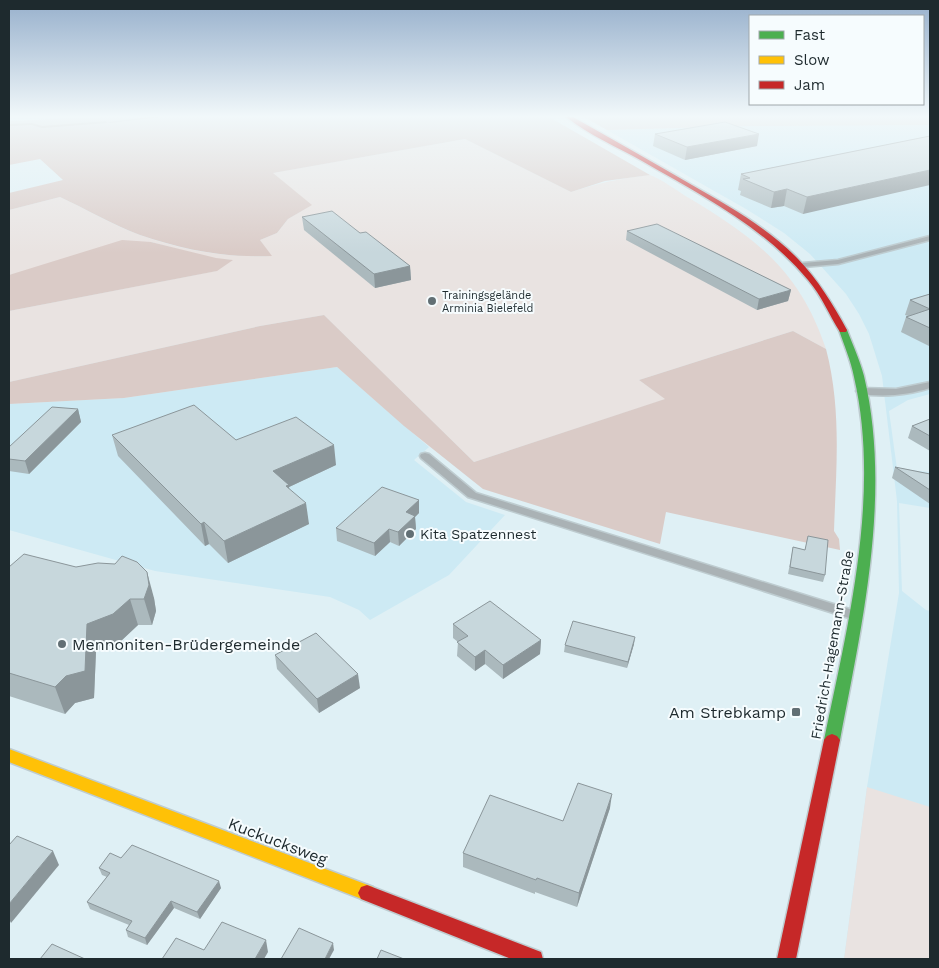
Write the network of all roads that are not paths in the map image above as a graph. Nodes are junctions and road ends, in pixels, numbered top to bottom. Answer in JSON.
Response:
{"nodes":[{"id":1,"x":648,"y":162,"type":"edge"},
{"id":2,"x":930,"y":238,"type":"edge"},
{"id":3,"x":803,"y":265,"type":"junction"},
{"id":4,"x":930,"y":385,"type":"edge"},
{"id":5,"x":862,"y":391,"type":"junction"},
{"id":6,"x":425,"y":456,"type":"dead end"},
{"id":7,"x":855,"y":615,"type":"junction"},
{"id":8,"x":9,"y":756,"type":"edge"},
{"id":9,"x":534,"y":959,"type":"edge"},
{"id":10,"x":786,"y":959,"type":"edge"}],
"edges":[{"from":1,"to":3,"type":"street","name":"Friedrich-Hagemann-Straße"},
{"from":2,"to":3,"type":"lane"},
{"from":3,"to":5,"type":"street","name":"Friedrich-Hagemann-Straße"},
{"from":4,"to":5,"type":"lane"},
{"from":5,"to":7,"type":"street","name":"Friedrich-Hagemann-Straße"},
{"from":6,"to":7,"type":"lane"},
{"from":7,"to":10,"type":"street","name":"Friedrich-Hagemann-Straße"},
{"from":8,"to":9,"type":"street","name":"Kuckucksweg"}]}
